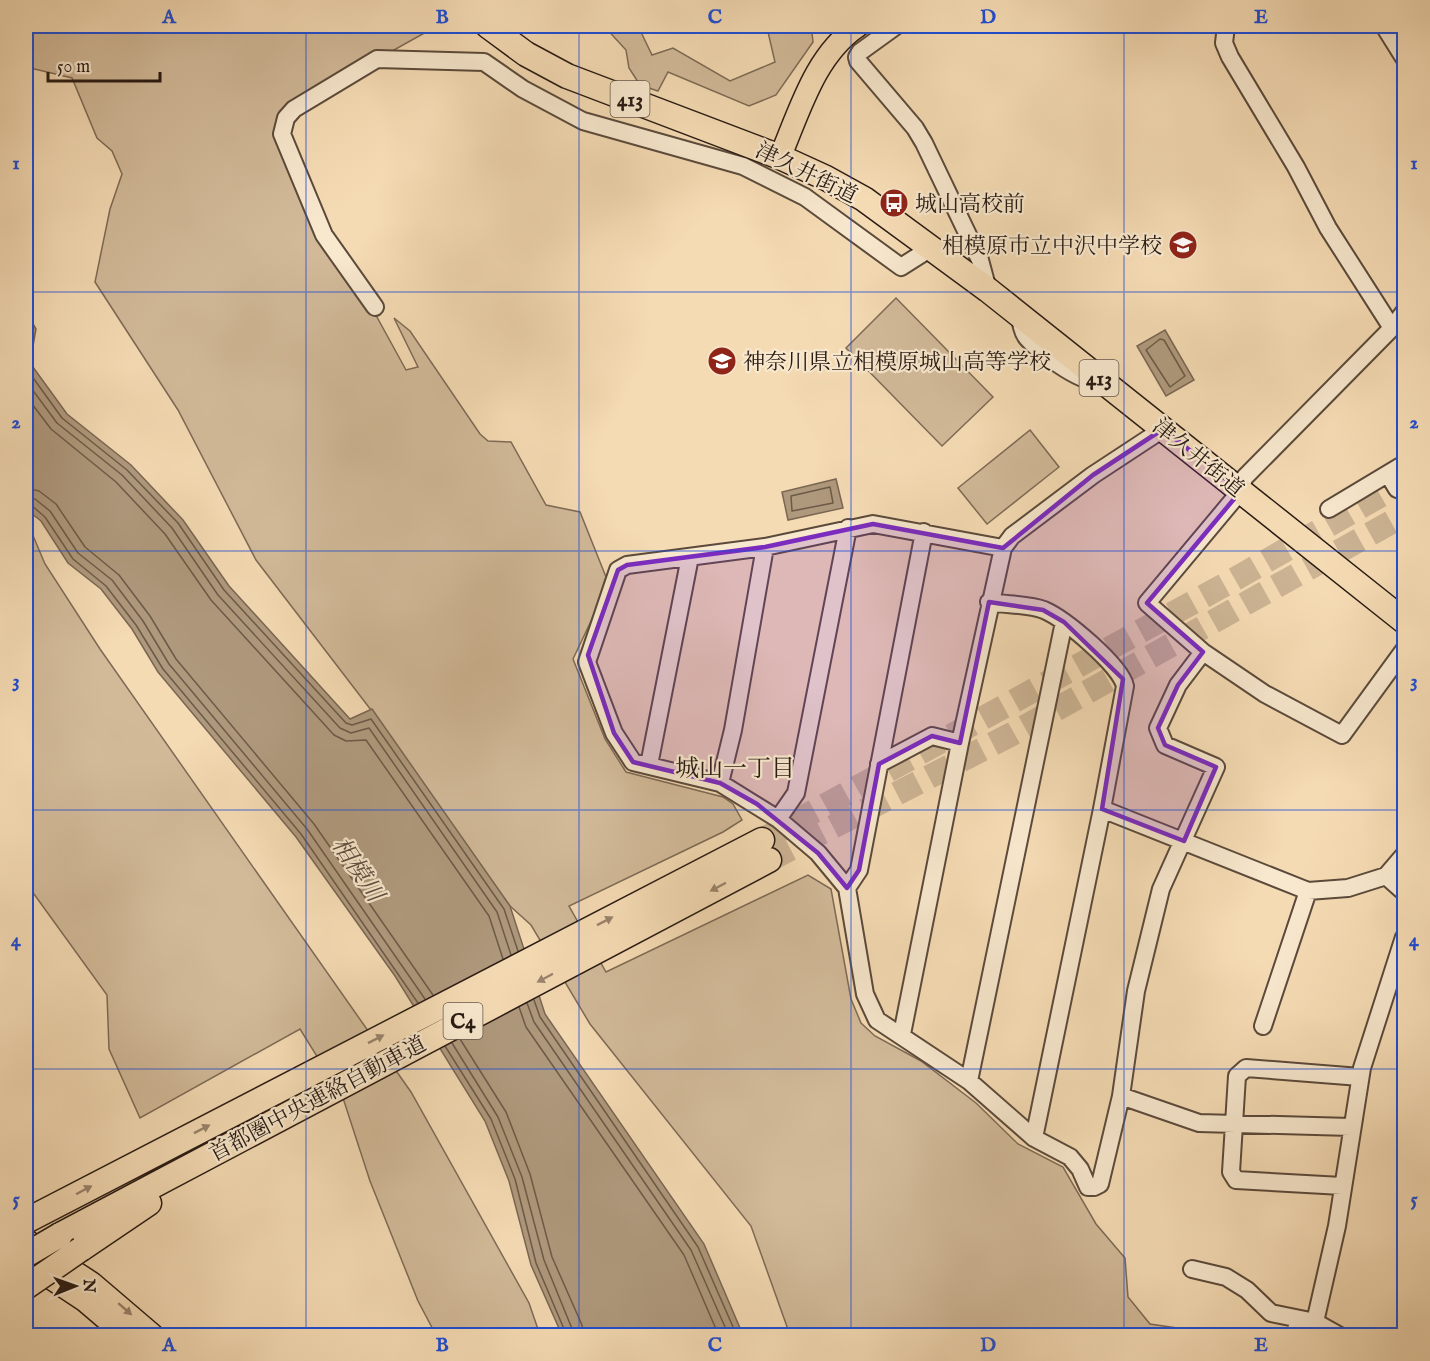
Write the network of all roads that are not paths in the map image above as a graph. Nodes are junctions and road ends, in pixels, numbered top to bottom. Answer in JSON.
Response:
{"nodes":[{"id":1,"x":488,"y":26,"type":"edge"},
{"id":2,"x":858,"y":26,"type":"edge"},
{"id":3,"x":896,"y":26,"type":"edge"},
{"id":4,"x":1226,"y":26,"type":"edge"},
{"id":5,"x":1384,"y":26,"type":"edge"},
{"id":6,"x":1404,"y":58,"type":"edge"},
{"id":7,"x":780,"y":157,"type":"junction"},
{"id":8,"x":931,"y":248,"type":"junction"},
{"id":9,"x":988,"y":290,"type":"junction"},
{"id":10,"x":375,"y":307,"type":"dead end"},
{"id":11,"x":1404,"y":312,"type":"edge"},
{"id":12,"x":1392,"y":328,"type":"junction"},
{"id":13,"x":1163,"y":429,"type":"junction"},
{"id":14,"x":1404,"y":464,"type":"edge"},
{"id":15,"x":1388,"y":474,"type":"junction"},
{"id":16,"x":1237,"y":488,"type":"junction"},
{"id":17,"x":1397,"y":489,"type":"dead end"},
{"id":18,"x":1346,"y":500,"type":"junction"},
{"id":19,"x":1329,"y":509,"type":"dead end"},
{"id":20,"x":1355,"y":514,"type":"dead end"},
{"id":21,"x":849,"y":528,"type":"junction"},
{"id":22,"x":924,"y":532,"type":"junction"},
{"id":23,"x":765,"y":547,"type":"junction"},
{"id":24,"x":1003,"y":548,"type":"junction"},
{"id":25,"x":690,"y":557,"type":"junction"},
{"id":26,"x":989,"y":602,"type":"junction"},
{"id":27,"x":1404,"y":621,"type":"edge"},
{"id":28,"x":1064,"y":622,"type":"junction"},
{"id":29,"x":1404,"y":650,"type":"edge"},
{"id":30,"x":1203,"y":652,"type":"junction"},
{"id":31,"x":960,"y":743,"type":"junction"},
{"id":32,"x":879,"y":764,"type":"junction"},
{"id":33,"x":649,"y":765,"type":"junction"},
{"id":34,"x":720,"y":783,"type":"junction"},
{"id":35,"x":1102,"y":809,"type":"junction"},
{"id":36,"x":778,"y":819,"type":"junction"},
{"id":37,"x":1184,"y":841,"type":"junction"},
{"id":38,"x":1404,"y":855,"type":"edge"},
{"id":39,"x":1386,"y":876,"type":"junction"},
{"id":40,"x":847,"y":888,"type":"junction"},
{"id":41,"x":1308,"y":891,"type":"junction"},
{"id":42,"x":1404,"y":892,"type":"edge"},
{"id":43,"x":1404,"y":937,"type":"edge"},
{"id":44,"x":1263,"y":1026,"type":"dead end"},
{"id":45,"x":902,"y":1034,"type":"junction"},
{"id":46,"x":1360,"y":1077,"type":"junction"},
{"id":47,"x":969,"y":1081,"type":"junction"},
{"id":48,"x":1121,"y":1096,"type":"junction"},
{"id":49,"x":1233,"y":1124,"type":"junction"},
{"id":50,"x":1351,"y":1127,"type":"junction"},
{"id":51,"x":1034,"y":1138,"type":"junction"},
{"id":52,"x":1342,"y":1186,"type":"junction"},
{"id":53,"x":158,"y":1189,"type":"junction"},
{"id":54,"x":29,"y":1219,"type":"edge"},
{"id":55,"x":26,"y":1240,"type":"edge"},
{"id":56,"x":26,"y":1255,"type":"edge"},
{"id":57,"x":26,"y":1262,"type":"edge"},
{"id":58,"x":1192,"y":1269,"type":"dead end"},
{"id":59,"x":26,"y":1287,"type":"edge"},
{"id":60,"x":1302,"y":1326,"type":"edge"},
{"id":61,"x":126,"y":1335,"type":"edge"},
{"id":62,"x":154,"y":1335,"type":"edge"},
{"id":63,"x":1340,"y":1335,"type":"edge"}],
"edges":[{"from":1,"to":7,"type":"highway","name":"津久井街道","number":"413"},
{"from":2,"to":7,"type":"main road"},
{"from":3,"to":9,"type":"street"},
{"from":4,"to":12,"type":"street"},
{"from":5,"to":6,"type":"street"},
{"from":7,"to":8,"type":"highway","name":"津久井街道","number":"413"},
{"from":8,"to":9,"type":"highway","name":"津久井街道","number":"413"},
{"from":8,"to":10,"type":"street"},
{"from":9,"to":13,"type":"highway","name":"津久井街道","number":"413"},
{"from":11,"to":12,"type":"street"},
{"from":12,"to":16,"type":"street"},
{"from":13,"to":16,"type":"highway","name":"津久井街道","number":"413"},
{"from":13,"to":24,"type":"street"},
{"from":14,"to":15,"type":"street"},
{"from":15,"to":17,"type":"street"},
{"from":15,"to":18,"type":"street"},
{"from":16,"to":27,"type":"highway","name":"津久井街道","number":"413"},
{"from":16,"to":30,"type":"street"},
{"from":18,"to":19,"type":"street"},
{"from":18,"to":20,"type":"street"},
{"from":21,"to":22,"type":"street"},
{"from":21,"to":23,"type":"street"},
{"from":21,"to":36,"type":"street"},
{"from":22,"to":24,"type":"street"},
{"from":22,"to":32,"type":"street"},
{"from":23,"to":25,"type":"street"},
{"from":23,"to":34,"type":"street"},
{"from":24,"to":26,"type":"street"},
{"from":25,"to":33,"type":"street"},
{"from":25,"to":33,"type":"street"},
{"from":26,"to":28,"type":"street"},
{"from":26,"to":31,"type":"street"},
{"from":28,"to":35,"type":"street"},
{"from":28,"to":47,"type":"street"},
{"from":29,"to":30,"type":"street"},
{"from":30,"to":37,"type":"street"},
{"from":31,"to":32,"type":"street"},
{"from":31,"to":45,"type":"street"},
{"from":32,"to":40,"type":"street"},
{"from":33,"to":34,"type":"street"},
{"from":34,"to":36,"type":"street"},
{"from":35,"to":37,"type":"street"},
{"from":35,"to":51,"type":"street"},
{"from":36,"to":40,"type":"street"},
{"from":37,"to":41,"type":"street"},
{"from":37,"to":48,"type":"street"},
{"from":38,"to":39,"type":"street"},
{"from":39,"to":41,"type":"street"},
{"from":39,"to":42,"type":"street"},
{"from":40,"to":45,"type":"street"},
{"from":41,"to":44,"type":"street"},
{"from":43,"to":46,"type":"street"},
{"from":45,"to":47,"type":"street"},
{"from":46,"to":49,"type":"street"},
{"from":46,"to":50,"type":"street"},
{"from":47,"to":51,"type":"street"},
{"from":48,"to":49,"type":"street"},
{"from":48,"to":51,"type":"street"},
{"from":49,"to":50,"type":"street"},
{"from":49,"to":52,"type":"street"},
{"from":50,"to":52,"type":"street"},
{"from":52,"to":60,"type":"street"},
{"from":54,"to":53,"type":"highway","name":"首都圏中央連絡自動車道","number":"C4","one_way":true},
{"from":53,"to":56,"type":"highway","bridge":true},
{"from":53,"to":59,"type":"highway","bridge":true},
{"from":55,"to":62,"type":"main road","one_way":true},
{"from":57,"to":61,"type":"main road"},
{"from":58,"to":60,"type":"street"},
{"from":60,"to":63,"type":"street"}]}
